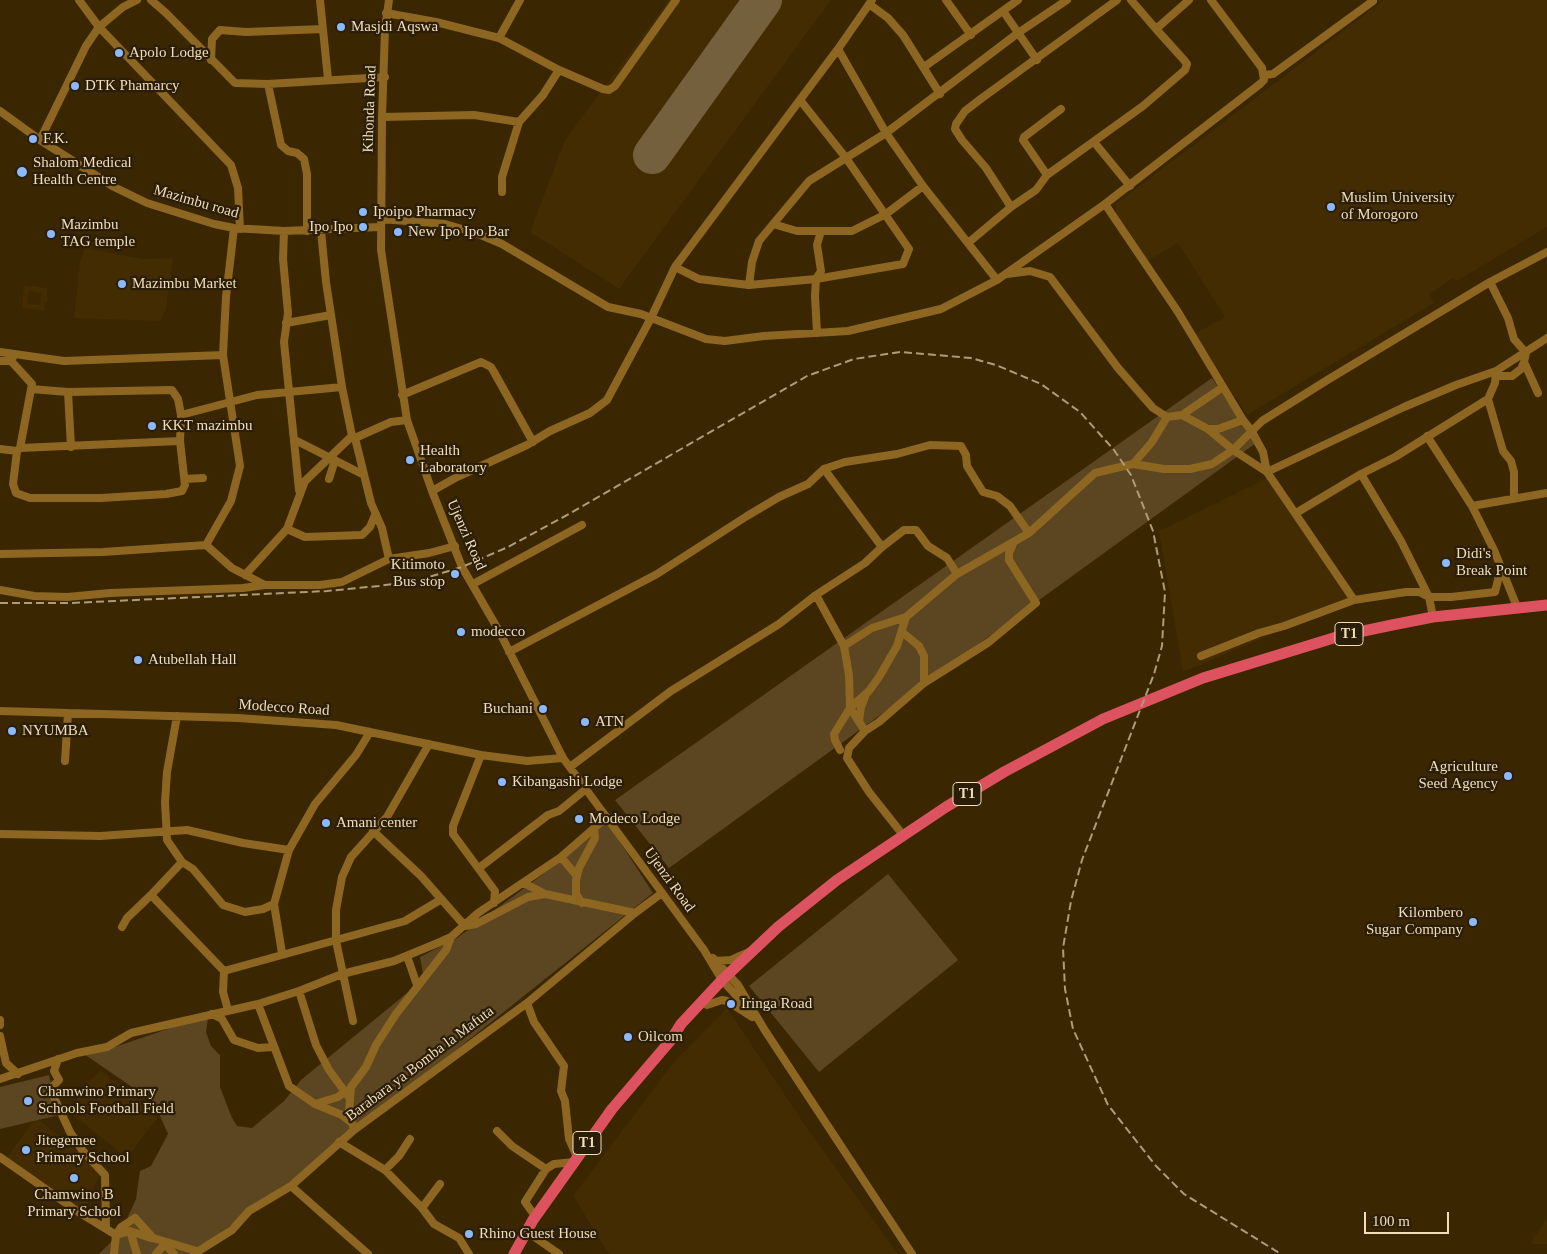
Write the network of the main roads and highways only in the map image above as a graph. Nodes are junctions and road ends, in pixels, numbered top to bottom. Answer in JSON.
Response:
{"nodes":[{"id":1,"x":1547,"y":605,"type":"edge"},
{"id":2,"x":811,"y":903,"type":"junction"},
{"id":3,"x":728,"y":980,"type":"junction"},
{"id":4,"x":671,"y":1040,"type":"junction"},
{"id":5,"x":514,"y":1254,"type":"edge"}],
"edges":[{"from":1,"to":2,"type":"highway","number":"T1"},
{"from":2,"to":3,"type":"highway","number":"T1"},
{"from":2,"to":3,"type":"highway","number":"T1"},
{"from":3,"to":4,"type":"highway","number":"T1"},
{"from":3,"to":4,"type":"highway","number":"T1"},
{"from":4,"to":5,"type":"highway","number":"T1"}]}
